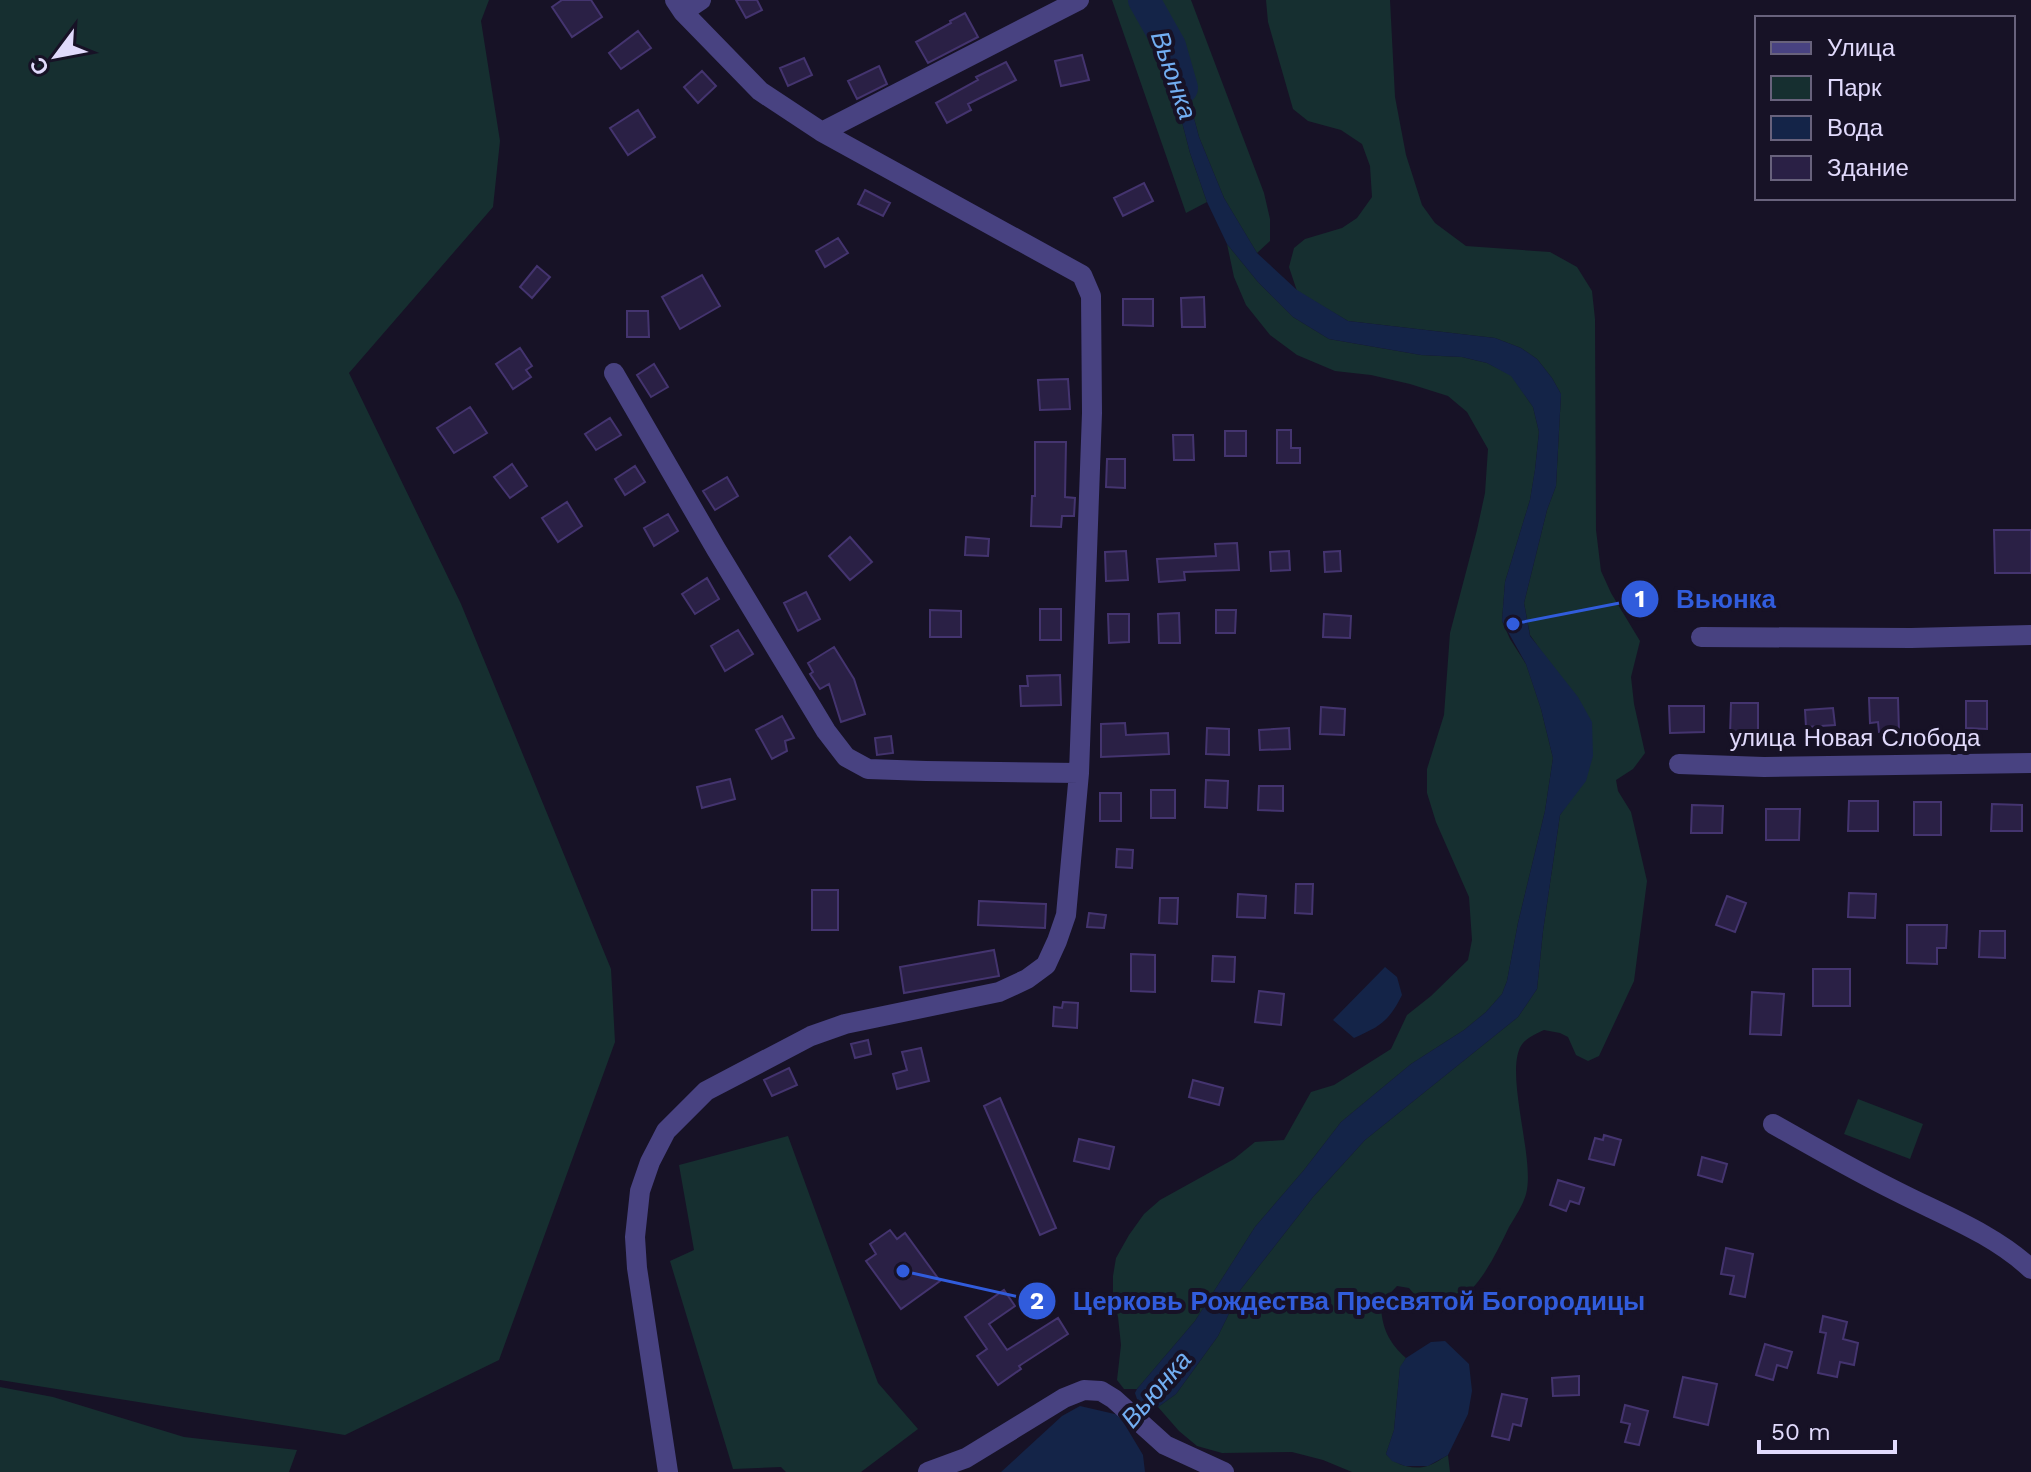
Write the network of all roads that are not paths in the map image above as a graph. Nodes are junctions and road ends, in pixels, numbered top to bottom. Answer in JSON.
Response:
{"nodes":[{"id":1,"x":701,"y":0,"type":"edge"},
{"id":2,"x":1079,"y":0,"type":"edge"},
{"id":3,"x":679,"y":6,"type":"edge"},
{"id":4,"x":822,"y":132,"type":"junction"},
{"id":5,"x":614,"y":373,"type":"dead end"},
{"id":6,"x":2031,"y":635,"type":"edge"},
{"id":7,"x":1701,"y":637,"type":"dead end"},
{"id":8,"x":2031,"y":763,"type":"edge"},
{"id":9,"x":1679,"y":764,"type":"dead end"},
{"id":10,"x":1079,"y":773,"type":"junction"},
{"id":11,"x":1773,"y":1124,"type":"dead end"},
{"id":12,"x":2030,"y":1264,"type":"edge"},
{"id":13,"x":668,"y":1472,"type":"edge"},
{"id":14,"x":928,"y":1472,"type":"edge"},
{"id":15,"x":1224,"y":1472,"type":"edge"}],
"edges":[{"from":1,"to":3,"type":"street"},
{"from":2,"to":4,"type":"street"},
{"from":3,"to":4,"type":"street"},
{"from":4,"to":10,"type":"street"},
{"from":5,"to":10,"type":"street"},
{"from":6,"to":7,"type":"street"},
{"from":8,"to":9,"type":"street","name":"улица Новая Слобода"},
{"from":10,"to":13,"type":"street"},
{"from":11,"to":12,"type":"street"},
{"from":14,"to":15,"type":"street"}]}
